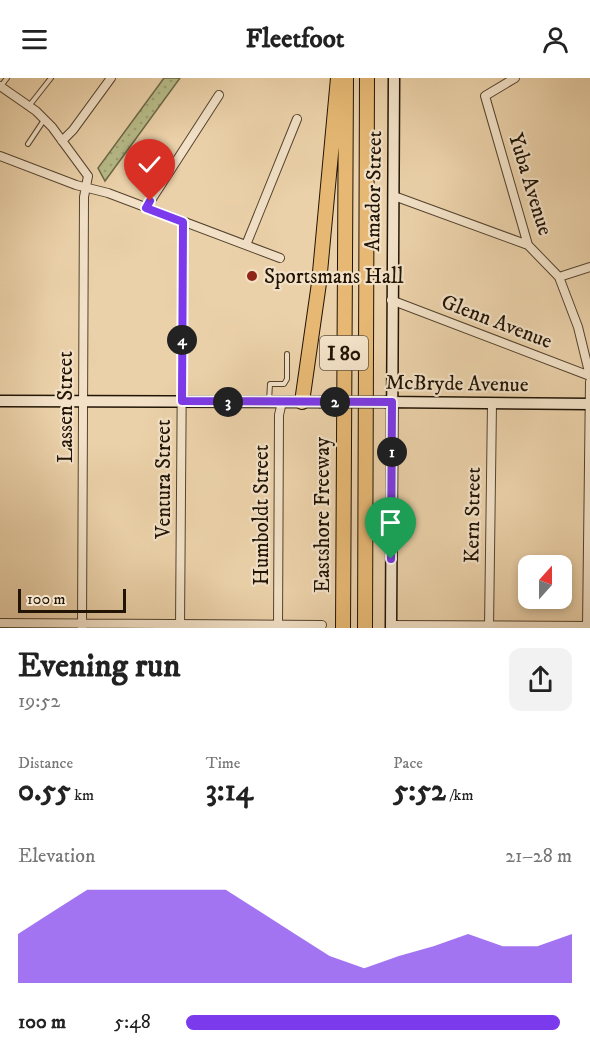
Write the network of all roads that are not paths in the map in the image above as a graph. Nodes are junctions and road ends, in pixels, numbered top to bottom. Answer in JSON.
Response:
{"nodes":[{"id":1,"x":7,"y":78,"type":"edge"},
{"id":2,"x":51,"y":78,"type":"edge"},
{"id":3,"x":111,"y":78,"type":"edge"},
{"id":4,"x":338,"y":78,"type":"edge"},
{"id":5,"x":346,"y":78,"type":"edge"},
{"id":6,"x":366,"y":78,"type":"edge"},
{"id":7,"x":394,"y":78,"type":"edge"},
{"id":8,"x":515,"y":78,"type":"edge"},
{"id":9,"x":0,"y":86,"type":"edge"},
{"id":10,"x":219,"y":95,"type":"dead end"},
{"id":11,"x":29,"y":106,"type":"junction"},
{"id":12,"x":297,"y":119,"type":"dead end"},
{"id":13,"x":45,"y":120,"type":"junction"},
{"id":14,"x":62,"y":141,"type":"junction"},
{"id":15,"x":28,"y":144,"type":"dead end"},
{"id":16,"x":0,"y":156,"type":"edge"},
{"id":17,"x":86,"y":187,"type":"junction"},
{"id":18,"x":394,"y":196,"type":"junction"},
{"id":19,"x":146,"y":208,"type":"junction"},
{"id":20,"x":183,"y":222,"type":"junction"},
{"id":21,"x":246,"y":245,"type":"junction"},
{"id":22,"x":528,"y":245,"type":"junction"},
{"id":23,"x":280,"y":258,"type":"dead end"},
{"id":24,"x":590,"y":267,"type":"edge"},
{"id":25,"x":559,"y":277,"type":"junction"},
{"id":26,"x":391,"y":300,"type":"junction"},
{"id":27,"x":287,"y":354,"type":"dead end"},
{"id":28,"x":590,"y":376,"type":"edge"},
{"id":29,"x":590,"y":382,"type":"edge"},
{"id":30,"x":0,"y":401,"type":"edge"},
{"id":31,"x":83,"y":401,"type":"junction"},
{"id":32,"x":182,"y":401,"type":"junction"},
{"id":33,"x":269,"y":402,"type":"junction"},
{"id":34,"x":282,"y":402,"type":"junction"},
{"id":35,"x":302,"y":402,"type":"junction"},
{"id":36,"x":389,"y":402,"type":"junction"},
{"id":37,"x":492,"y":403,"type":"junction"},
{"id":38,"x":590,"y":404,"type":"edge"},
{"id":39,"x":0,"y":623,"type":"edge"},
{"id":40,"x":322,"y":625,"type":"dead end"},
{"id":41,"x":82,"y":626,"type":"edge"},
{"id":42,"x":180,"y":626,"type":"edge"},
{"id":43,"x":278,"y":626,"type":"edge"},
{"id":44,"x":391,"y":627,"type":"edge"},
{"id":45,"x":489,"y":627,"type":"edge"},
{"id":46,"x":588,"y":627,"type":"edge"},
{"id":47,"x":343,"y":628,"type":"edge"},
{"id":48,"x":365,"y":628,"type":"edge"}],
"edges":[{"from":1,"to":9,"type":"lane"},
{"from":2,"to":11,"type":"lane"},
{"from":3,"to":14,"type":"street"},
{"from":4,"to":35,"type":"highway"},
{"from":5,"to":47,"type":"highway","name":"Eastshore Freeway","number":"I 80"},
{"from":6,"to":48,"type":"highway","name":"Eastshore Freeway","number":"I 80"},
{"from":7,"to":18,"type":"main road","name":"Amador Street"},
{"from":8,"to":22,"type":"street","name":"Yuba Avenue"},
{"from":9,"to":11,"type":"street"},
{"from":10,"to":19,"type":"street"},
{"from":11,"to":13,"type":"street"},
{"from":12,"to":21,"type":"street"},
{"from":13,"to":14,"type":"street"},
{"from":13,"to":15,"type":"lane"},
{"from":14,"to":17,"type":"street"},
{"from":16,"to":17,"type":"street"},
{"from":17,"to":19,"type":"street"},
{"from":17,"to":31,"type":"street","name":"Lassen Street"},
{"from":18,"to":22,"type":"street"},
{"from":18,"to":26,"type":"main road","name":"Amador Street"},
{"from":19,"to":20,"type":"street"},
{"from":20,"to":21,"type":"street"},
{"from":20,"to":32,"type":"street","name":"Ventura Street"},
{"from":21,"to":23,"type":"street"},
{"from":22,"to":25,"type":"street","name":"Yuba Avenue"},
{"from":24,"to":25,"type":"street"},
{"from":25,"to":28,"type":"street","name":"Yuba Avenue"},
{"from":26,"to":28,"type":"street","name":"Glenn Avenue"},
{"from":26,"to":36,"type":"main road","name":"Amador Street"},
{"from":27,"to":33,"type":"lane"},
{"from":29,"to":38,"type":"street"},
{"from":30,"to":31,"type":"main road","name":"McBryde Avenue"},
{"from":31,"to":32,"type":"main road","name":"McBryde Avenue"},
{"from":31,"to":41,"type":"street","name":"Lassen Street"},
{"from":32,"to":33,"type":"main road","name":"McBryde Avenue"},
{"from":32,"to":42,"type":"street","name":"Ventura Street"},
{"from":33,"to":34,"type":"main road","name":"McBryde Avenue"},
{"from":34,"to":35,"type":"main road","name":"McBryde Avenue"},
{"from":34,"to":43,"type":"street","name":"Humboldt Street"},
{"from":35,"to":36,"type":"main road","name":"McBryde Avenue","bridge":true},
{"from":36,"to":37,"type":"main road","name":"McBryde Avenue"},
{"from":36,"to":44,"type":"main road","name":"Amador Street"},
{"from":37,"to":38,"type":"main road","name":"McBryde Avenue"},
{"from":37,"to":45,"type":"street","name":"Kern Street"},
{"from":38,"to":46,"type":"street"},
{"from":39,"to":41,"type":"street"},
{"from":40,"to":43,"type":"street"},
{"from":41,"to":42,"type":"street"},
{"from":42,"to":43,"type":"street"},
{"from":44,"to":45,"type":"street"},
{"from":45,"to":46,"type":"street"}]}
